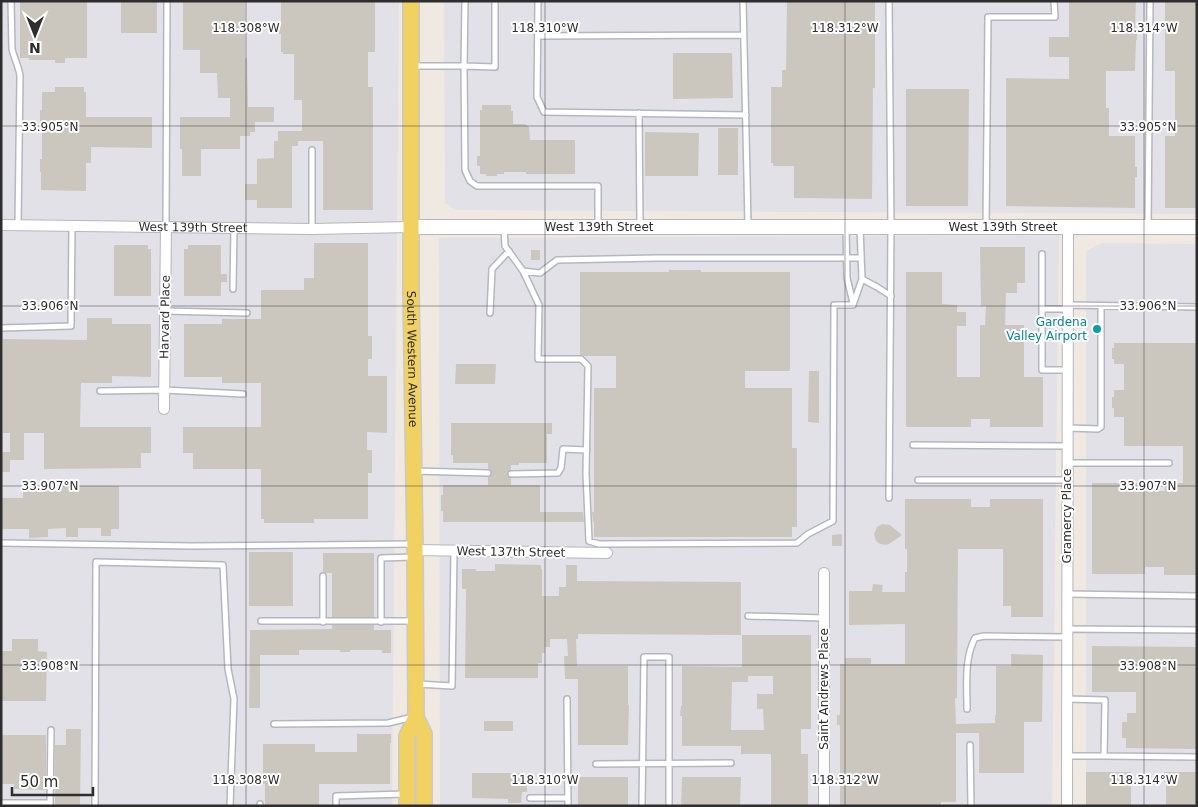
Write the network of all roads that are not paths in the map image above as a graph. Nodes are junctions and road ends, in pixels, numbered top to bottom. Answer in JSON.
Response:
{"nodes":[{"id":1,"x":12,"y":1,"type":"edge"},
{"id":2,"x":167,"y":1,"type":"edge"},
{"id":3,"x":411,"y":1,"type":"edge"},
{"id":4,"x":464,"y":1,"type":"edge"},
{"id":5,"x":495,"y":1,"type":"edge"},
{"id":6,"x":538,"y":1,"type":"edge"},
{"id":7,"x":743,"y":1,"type":"edge"},
{"id":8,"x":889,"y":1,"type":"edge"},
{"id":9,"x":1054,"y":1,"type":"edge"},
{"id":10,"x":1150,"y":1,"type":"edge"},
{"id":11,"x":744,"y":35,"type":"junction"},
{"id":12,"x":538,"y":36,"type":"junction"},
{"id":13,"x":411,"y":66,"type":"junction"},
{"id":14,"x":464,"y":66,"type":"junction"},
{"id":15,"x":639,"y":113,"type":"junction"},
{"id":16,"x":746,"y":115,"type":"junction"},
{"id":17,"x":312,"y":150,"type":"dead end"},
{"id":18,"x":1,"y":225,"type":"edge"},
{"id":19,"x":18,"y":225,"type":"junction"},
{"id":20,"x":72,"y":226,"type":"junction"},
{"id":21,"x":166,"y":226,"type":"junction"},
{"id":22,"x":411,"y":227,"type":"junction"},
{"id":23,"x":504,"y":227,"type":"junction"},
{"id":24,"x":598,"y":227,"type":"junction"},
{"id":25,"x":640,"y":227,"type":"junction"},
{"id":26,"x":748,"y":227,"type":"junction"},
{"id":27,"x":853,"y":227,"type":"junction"},
{"id":28,"x":891,"y":227,"type":"junction"},
{"id":29,"x":986,"y":227,"type":"junction"},
{"id":30,"x":1068,"y":227,"type":"junction"},
{"id":31,"x":1148,"y":227,"type":"junction"},
{"id":32,"x":1197,"y":227,"type":"edge"},
{"id":33,"x":234,"y":228,"type":"junction"},
{"id":34,"x":312,"y":229,"type":"junction"},
{"id":35,"x":509,"y":251,"type":"junction"},
{"id":36,"x":1042,"y":254,"type":"dead end"},
{"id":37,"x":847,"y":258,"type":"junction"},
{"id":38,"x":861,"y":258,"type":"junction"},
{"id":39,"x":523,"y":271,"type":"junction"},
{"id":40,"x":862,"y":279,"type":"junction"},
{"id":41,"x":233,"y":289,"type":"dead end"},
{"id":42,"x":891,"y":296,"type":"junction"},
{"id":43,"x":853,"y":306,"type":"junction"},
{"id":44,"x":1102,"y":306,"type":"junction"},
{"id":45,"x":1068,"y":307,"type":"junction"},
{"id":46,"x":1197,"y":307,"type":"edge"},
{"id":47,"x":1042,"y":309,"type":"junction"},
{"id":48,"x":165,"y":311,"type":"junction"},
{"id":49,"x":247,"y":313,"type":"dead end"},
{"id":50,"x":490,"y":313,"type":"dead end"},
{"id":51,"x":1,"y":328,"type":"edge"},
{"id":52,"x":1068,"y":370,"type":"junction"},
{"id":53,"x":164,"y":390,"type":"junction"},
{"id":54,"x":100,"y":391,"type":"dead end"},
{"id":55,"x":242,"y":394,"type":"dead end"},
{"id":56,"x":164,"y":408,"type":"dead end"},
{"id":57,"x":1068,"y":428,"type":"junction"},
{"id":58,"x":913,"y":445,"type":"dead end"},
{"id":59,"x":1068,"y":446,"type":"junction"},
{"id":60,"x":587,"y":450,"type":"junction"},
{"id":61,"x":1169,"y":463,"type":"dead end"},
{"id":62,"x":1068,"y":464,"type":"junction"},
{"id":63,"x":414,"y":471,"type":"junction"},
{"id":64,"x":488,"y":473,"type":"dead end"},
{"id":65,"x":511,"y":474,"type":"dead end"},
{"id":66,"x":918,"y":480,"type":"dead end"},
{"id":67,"x":1068,"y":480,"type":"junction"},
{"id":68,"x":888,"y":498,"type":"dead end"},
{"id":69,"x":1,"y":543,"type":"edge"},
{"id":70,"x":415,"y":550,"type":"junction"},
{"id":71,"x":454,"y":551,"type":"junction"},
{"id":72,"x":608,"y":553,"type":"dead end"},
{"id":73,"x":824,"y":573,"type":"dead end"},
{"id":74,"x":323,"y":576,"type":"dead end"},
{"id":75,"x":1067,"y":594,"type":"junction"},
{"id":76,"x":1197,"y":596,"type":"edge"},
{"id":77,"x":748,"y":616,"type":"dead end"},
{"id":78,"x":824,"y":618,"type":"junction"},
{"id":79,"x":261,"y":621,"type":"dead end"},
{"id":80,"x":416,"y":621,"type":"junction"},
{"id":81,"x":323,"y":622,"type":"junction"},
{"id":82,"x":381,"y":622,"type":"junction"},
{"id":83,"x":1197,"y":630,"type":"edge"},
{"id":84,"x":1067,"y":633,"type":"junction"},
{"id":85,"x":415,"y":683,"type":"junction"},
{"id":86,"x":567,"y":699,"type":"dead end"},
{"id":87,"x":1067,"y":699,"type":"junction"},
{"id":88,"x":967,"y":709,"type":"dead end"},
{"id":89,"x":416,"y":717,"type":"junction"},
{"id":90,"x":274,"y":724,"type":"dead end"},
{"id":91,"x":51,"y":730,"type":"dead end"},
{"id":92,"x":970,"y":744,"type":"dead end"},
{"id":93,"x":1067,"y":756,"type":"junction"},
{"id":94,"x":1104,"y":756,"type":"junction"},
{"id":95,"x":1197,"y":757,"type":"edge"},
{"id":96,"x":731,"y":763,"type":"dead end"},
{"id":97,"x":596,"y":764,"type":"dead end"},
{"id":98,"x":643,"y":764,"type":"junction"},
{"id":99,"x":668,"y":764,"type":"junction"},
{"id":100,"x":530,"y":798,"type":"dead end"},
{"id":101,"x":568,"y":798,"type":"junction"},
{"id":102,"x":407,"y":800,"type":"edge"},
{"id":103,"x":1,"y":803,"type":"edge"},
{"id":104,"x":50,"y":804,"type":"edge"},
{"id":105,"x":95,"y":806,"type":"edge"},
{"id":106,"x":230,"y":806,"type":"edge"},
{"id":107,"x":336,"y":806,"type":"edge"},
{"id":108,"x":424,"y":806,"type":"edge"},
{"id":109,"x":568,"y":806,"type":"edge"},
{"id":110,"x":642,"y":806,"type":"edge"},
{"id":111,"x":669,"y":806,"type":"edge"},
{"id":112,"x":824,"y":806,"type":"edge"},
{"id":113,"x":970,"y":806,"type":"edge"},
{"id":114,"x":1067,"y":806,"type":"edge"}],
"edges":[{"from":1,"to":19,"type":"lane"},
{"from":2,"to":21,"type":"lane"},
{"from":3,"to":13,"type":"main road","name":"South Western Avenue"},
{"from":4,"to":14,"type":"lane"},
{"from":5,"to":14,"type":"lane"},
{"from":6,"to":12,"type":"lane"},
{"from":7,"to":11,"type":"lane"},
{"from":8,"to":28,"type":"lane"},
{"from":9,"to":29,"type":"lane"},
{"from":10,"to":31,"type":"lane"},
{"from":11,"to":12,"type":"lane"},
{"from":11,"to":16,"type":"lane"},
{"from":12,"to":15,"type":"lane"},
{"from":13,"to":14,"type":"lane"},
{"from":13,"to":22,"type":"main road","name":"South Western Avenue"},
{"from":14,"to":24,"type":"lane"},
{"from":15,"to":16,"type":"lane"},
{"from":15,"to":25,"type":"lane"},
{"from":16,"to":26,"type":"lane"},
{"from":17,"to":34,"type":"lane"},
{"from":18,"to":19,"type":"street","name":"West 139th Street"},
{"from":19,"to":20,"type":"street","name":"West 139th Street"},
{"from":20,"to":21,"type":"street","name":"West 139th Street"},
{"from":20,"to":51,"type":"lane"},
{"from":21,"to":33,"type":"street","name":"West 139th Street"},
{"from":21,"to":48,"type":"street","name":"Harvard Place"},
{"from":22,"to":23,"type":"street","name":"West 139th Street"},
{"from":22,"to":34,"type":"street","name":"West 139th Street"},
{"from":22,"to":63,"type":"main road","name":"South Western Avenue"},
{"from":23,"to":24,"type":"street","name":"West 139th Street"},
{"from":23,"to":35,"type":"lane"},
{"from":24,"to":25,"type":"street","name":"West 139th Street"},
{"from":25,"to":26,"type":"street","name":"West 139th Street"},
{"from":26,"to":27,"type":"street","name":"West 139th Street"},
{"from":27,"to":28,"type":"street","name":"West 139th Street"},
{"from":27,"to":37,"type":"lane"},
{"from":27,"to":38,"type":"lane"},
{"from":28,"to":29,"type":"street","name":"West 139th Street"},
{"from":28,"to":42,"type":"lane"},
{"from":29,"to":30,"type":"street","name":"West 139th Street"},
{"from":30,"to":31,"type":"street","name":"West 139th Street"},
{"from":30,"to":45,"type":"street","name":"Gramercy Place"},
{"from":31,"to":32,"type":"street","name":"West 139th Street"},
{"from":33,"to":34,"type":"street","name":"West 139th Street"},
{"from":33,"to":41,"type":"lane"},
{"from":35,"to":39,"type":"lane"},
{"from":35,"to":50,"type":"lane"},
{"from":36,"to":47,"type":"lane"},
{"from":37,"to":38,"type":"lane"},
{"from":37,"to":39,"type":"lane"},
{"from":37,"to":43,"type":"lane"},
{"from":38,"to":40,"type":"lane"},
{"from":39,"to":60,"type":"lane"},
{"from":40,"to":42,"type":"lane"},
{"from":40,"to":43,"type":"lane"},
{"from":42,"to":68,"type":"lane"},
{"from":43,"to":60,"type":"lane"},
{"from":44,"to":45,"type":"lane"},
{"from":44,"to":46,"type":"lane"},
{"from":44,"to":57,"type":"lane"},
{"from":45,"to":47,"type":"lane"},
{"from":45,"to":52,"type":"street","name":"Gramercy Place"},
{"from":47,"to":52,"type":"lane"},
{"from":48,"to":49,"type":"lane"},
{"from":48,"to":53,"type":"street","name":"Harvard Place"},
{"from":52,"to":57,"type":"street","name":"Gramercy Place"},
{"from":53,"to":54,"type":"lane"},
{"from":53,"to":55,"type":"lane"},
{"from":53,"to":56,"type":"street","name":"Harvard Place"},
{"from":57,"to":59,"type":"street","name":"Gramercy Place"},
{"from":58,"to":59,"type":"lane"},
{"from":59,"to":62,"type":"street","name":"Gramercy Place"},
{"from":60,"to":65,"type":"lane"},
{"from":61,"to":62,"type":"lane"},
{"from":62,"to":67,"type":"street","name":"Gramercy Place"},
{"from":63,"to":64,"type":"lane"},
{"from":63,"to":70,"type":"main road","name":"South Western Avenue"},
{"from":66,"to":67,"type":"lane"},
{"from":67,"to":75,"type":"street","name":"Gramercy Place"},
{"from":69,"to":70,"type":"lane"},
{"from":70,"to":71,"type":"street","name":"West 137th Street"},
{"from":70,"to":80,"type":"main road","name":"South Western Avenue"},
{"from":70,"to":82,"type":"lane"},
{"from":71,"to":72,"type":"street","name":"West 137th Street"},
{"from":71,"to":85,"type":"lane"},
{"from":73,"to":78,"type":"street","name":"Saint Andrews Place"},
{"from":74,"to":81,"type":"lane"},
{"from":75,"to":76,"type":"lane"},
{"from":75,"to":84,"type":"street","name":"Gramercy Place"},
{"from":77,"to":78,"type":"lane"},
{"from":78,"to":112,"type":"street","name":"Saint Andrews Place"},
{"from":79,"to":81,"type":"lane"},
{"from":80,"to":82,"type":"lane"},
{"from":80,"to":85,"type":"main road","name":"South Western Avenue"},
{"from":81,"to":82,"type":"lane"},
{"from":83,"to":84,"type":"lane"},
{"from":84,"to":87,"type":"street","name":"Gramercy Place"},
{"from":84,"to":88,"type":"lane"},
{"from":85,"to":89,"type":"main road","name":"South Western Avenue"},
{"from":86,"to":101,"type":"lane"},
{"from":87,"to":93,"type":"street","name":"Gramercy Place"},
{"from":87,"to":94,"type":"lane"},
{"from":89,"to":90,"type":"lane"},
{"from":89,"to":102,"type":"main road","name":"South Western Avenue"},
{"from":89,"to":108,"type":"main road","name":"South Western Avenue"},
{"from":91,"to":104,"type":"lane"},
{"from":92,"to":113,"type":"lane"},
{"from":93,"to":94,"type":"lane"},
{"from":93,"to":114,"type":"street","name":"Gramercy Place"},
{"from":94,"to":95,"type":"lane"},
{"from":96,"to":99,"type":"lane"},
{"from":97,"to":98,"type":"lane"},
{"from":98,"to":99,"type":"lane"},
{"from":98,"to":99,"type":"lane"},
{"from":98,"to":110,"type":"lane"},
{"from":99,"to":111,"type":"lane"},
{"from":100,"to":101,"type":"lane"},
{"from":101,"to":109,"type":"lane"},
{"from":102,"to":107,"type":"lane"},
{"from":103,"to":104,"type":"lane"},
{"from":105,"to":106,"type":"lane"}]}
